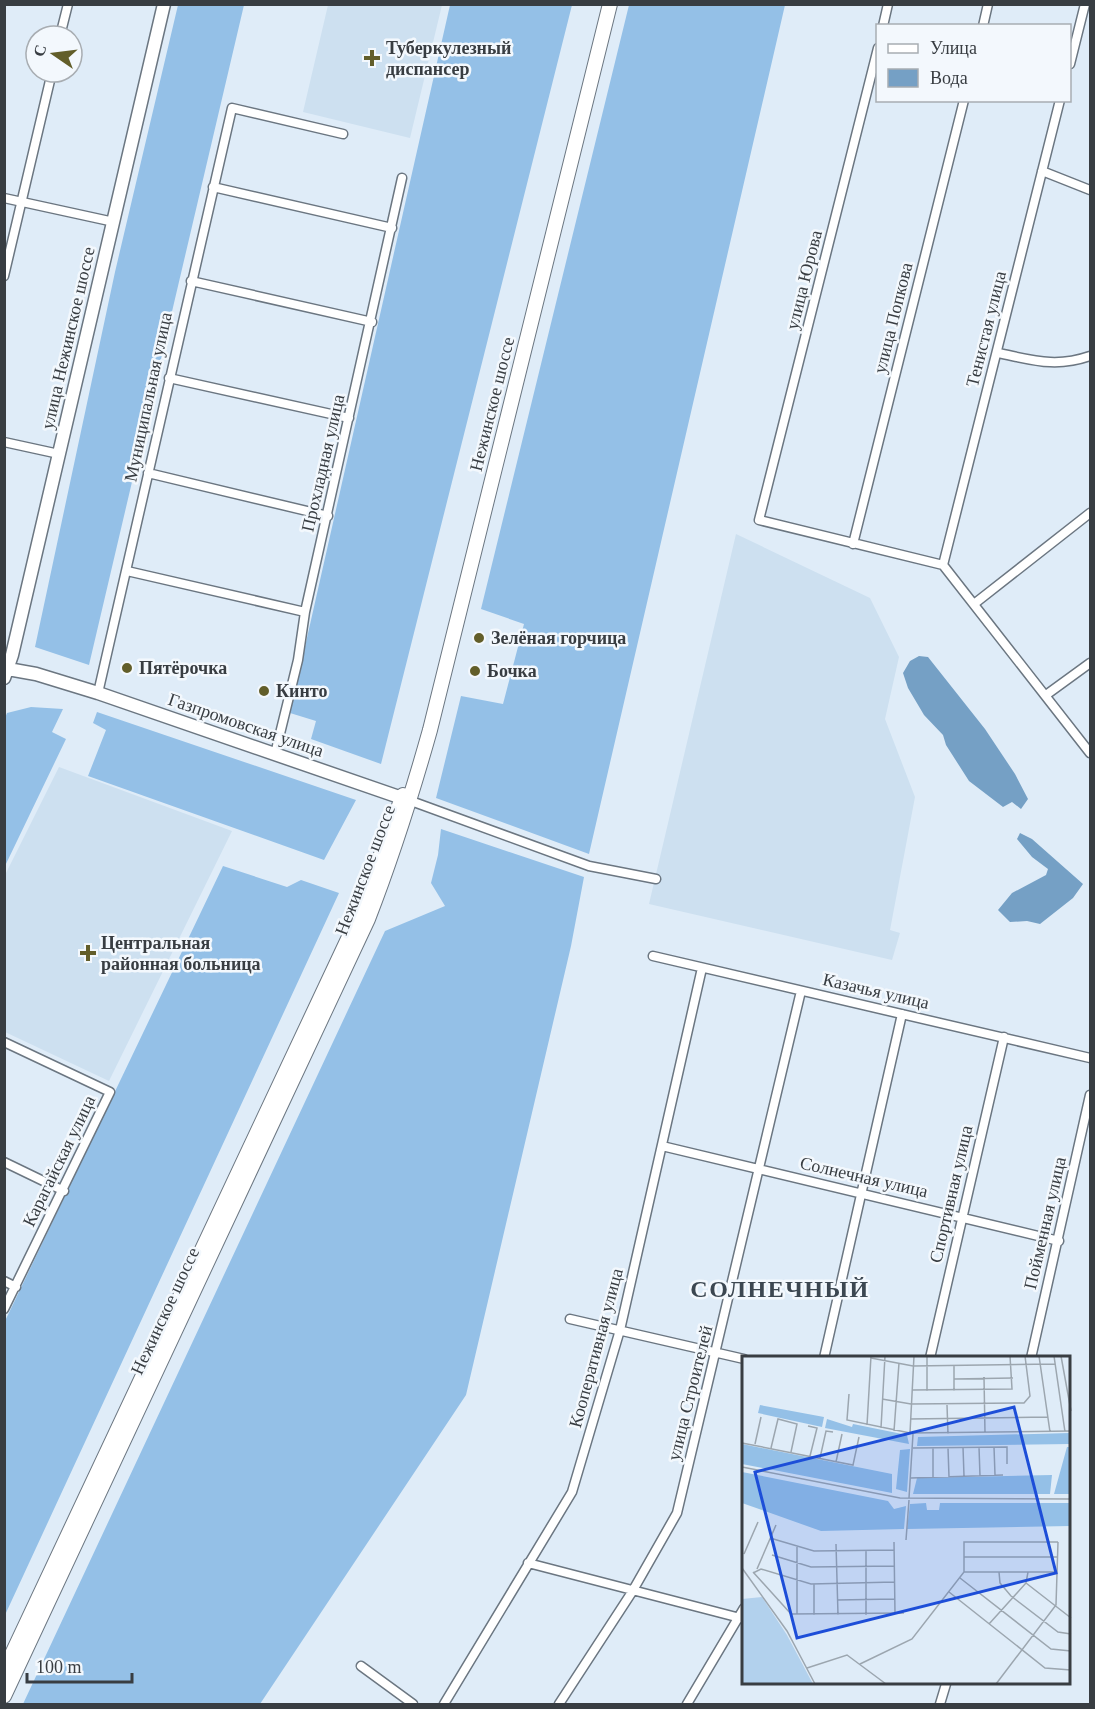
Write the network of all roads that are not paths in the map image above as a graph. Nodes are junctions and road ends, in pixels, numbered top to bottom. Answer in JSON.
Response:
{"nodes":[{"id":1,"x":68,"y":4,"type":"edge"},
{"id":2,"x":164,"y":4,"type":"edge"},
{"id":3,"x":603,"y":4,"type":"edge"},
{"id":4,"x":610,"y":4,"type":"edge"},
{"id":5,"x":888,"y":4,"type":"edge"},
{"id":6,"x":988,"y":4,"type":"edge"},
{"id":7,"x":1085,"y":4,"type":"edge"},
{"id":8,"x":63,"y":24,"type":"edge"},
{"id":9,"x":883,"y":24,"type":"edge"},
{"id":10,"x":983,"y":24,"type":"edge"},
{"id":11,"x":876,"y":56,"type":"edge"},
{"id":12,"x":1071,"y":60,"type":"edge"},
{"id":13,"x":49,"y":84,"type":"edge"},
{"id":14,"x":964,"y":102,"type":"edge"},
{"id":15,"x":1059,"y":102,"type":"edge"},
{"id":16,"x":344,"y":134,"type":"dead end"},
{"id":17,"x":1042,"y":171,"type":"junction"},
{"id":18,"x":402,"y":178,"type":"dead end"},
{"id":19,"x":213,"y":187,"type":"junction"},
{"id":20,"x":1090,"y":190,"type":"edge"},
{"id":21,"x":4,"y":198,"type":"edge"},
{"id":22,"x":22,"y":201,"type":"junction"},
{"id":23,"x":114,"y":222,"type":"junction"},
{"id":24,"x":392,"y":228,"type":"junction"},
{"id":25,"x":4,"y":276,"type":"edge"},
{"id":26,"x":191,"y":281,"type":"junction"},
{"id":27,"x":372,"y":322,"type":"junction"},
{"id":28,"x":998,"y":353,"type":"junction"},
{"id":29,"x":1090,"y":356,"type":"edge"},
{"id":30,"x":169,"y":378,"type":"junction"},
{"id":31,"x":349,"y":418,"type":"junction"},
{"id":32,"x":4,"y":442,"type":"edge"},
{"id":33,"x":59,"y":453,"type":"junction"},
{"id":34,"x":148,"y":473,"type":"junction"},
{"id":35,"x":1090,"y":513,"type":"edge"},
{"id":36,"x":328,"y":516,"type":"junction"},
{"id":37,"x":853,"y":544,"type":"junction"},
{"id":38,"x":943,"y":565,"type":"junction"},
{"id":39,"x":127,"y":571,"type":"junction"},
{"id":40,"x":974,"y":604,"type":"junction"},
{"id":41,"x":305,"y":612,"type":"junction"},
{"id":42,"x":1090,"y":663,"type":"edge"},
{"id":43,"x":6,"y":673,"type":"edge"},
{"id":44,"x":98,"y":693,"type":"junction"},
{"id":45,"x":1046,"y":695,"type":"junction"},
{"id":46,"x":1090,"y":753,"type":"edge"},
{"id":47,"x":275,"y":754,"type":"junction"},
{"id":48,"x":406,"y":799,"type":"junction"},
{"id":49,"x":656,"y":879,"type":"dead end"},
{"id":50,"x":653,"y":956,"type":"dead end"},
{"id":51,"x":702,"y":968,"type":"junction"},
{"id":52,"x":801,"y":991,"type":"junction"},
{"id":53,"x":902,"y":1014,"type":"junction"},
{"id":54,"x":1004,"y":1037,"type":"junction"},
{"id":55,"x":4,"y":1042,"type":"edge"},
{"id":56,"x":1090,"y":1058,"type":"edge"},
{"id":57,"x":1090,"y":1095,"type":"edge"},
{"id":58,"x":662,"y":1146,"type":"junction"},
{"id":59,"x":4,"y":1162,"type":"edge"},
{"id":60,"x":760,"y":1170,"type":"junction"},
{"id":61,"x":64,"y":1191,"type":"junction"},
{"id":62,"x":863,"y":1194,"type":"junction"},
{"id":63,"x":963,"y":1216,"type":"junction"},
{"id":64,"x":1059,"y":1241,"type":"junction"},
{"id":65,"x":4,"y":1281,"type":"edge"},
{"id":66,"x":16,"y":1287,"type":"junction"},
{"id":67,"x":4,"y":1309,"type":"edge"},
{"id":68,"x":570,"y":1319,"type":"dead end"},
{"id":69,"x":620,"y":1330,"type":"junction"},
{"id":70,"x":717,"y":1353,"type":"junction"},
{"id":71,"x":824,"y":1356,"type":"edge"},
{"id":72,"x":930,"y":1356,"type":"edge"},
{"id":73,"x":1031,"y":1356,"type":"edge"},
{"id":74,"x":742,"y":1359,"type":"edge"},
{"id":75,"x":528,"y":1563,"type":"junction"},
{"id":76,"x":632,"y":1592,"type":"junction"},
{"id":77,"x":741,"y":1618,"type":"edge"},
{"id":78,"x":361,"y":1666,"type":"dead end"},
{"id":79,"x":4,"y":1671,"type":"edge"},
{"id":80,"x":945,"y":1685,"type":"edge"},
{"id":81,"x":4,"y":1696,"type":"edge"},
{"id":82,"x":413,"y":1704,"type":"edge"},
{"id":83,"x":444,"y":1704,"type":"edge"},
{"id":84,"x":559,"y":1704,"type":"edge"},
{"id":85,"x":687,"y":1704,"type":"edge"},
{"id":86,"x":940,"y":1704,"type":"edge"}],
"edges":[{"from":1,"to":8,"type":"street"},
{"from":2,"to":23,"type":"main road","name":"улица Нежинское шоссе"},
{"from":3,"to":48,"type":"main road","name":"Нежинское шоссе"},
{"from":4,"to":48,"type":"main road","name":"Нежинское шоссе"},
{"from":5,"to":9,"type":"street"},
{"from":6,"to":10,"type":"street"},
{"from":7,"to":12,"type":"street"},
{"from":11,"to":37,"type":"street","name":"улица Юрова"},
{"from":13,"to":22,"type":"street"},
{"from":14,"to":37,"type":"street","name":"улица Попкова"},
{"from":15,"to":17,"type":"street","name":"Тенистая улица"},
{"from":16,"to":19,"type":"street","name":"Муниципальная улица"},
{"from":17,"to":20,"type":"street"},
{"from":17,"to":28,"type":"street","name":"Тенистая улица"},
{"from":18,"to":24,"type":"street","name":"Прохладная улица"},
{"from":19,"to":24,"type":"street"},
{"from":19,"to":26,"type":"street","name":"Муниципальная улица"},
{"from":21,"to":22,"type":"street"},
{"from":22,"to":23,"type":"street"},
{"from":22,"to":25,"type":"street"},
{"from":23,"to":33,"type":"main road","name":"улица Нежинское шоссе"},
{"from":24,"to":27,"type":"street","name":"Прохладная улица"},
{"from":26,"to":27,"type":"street"},
{"from":26,"to":30,"type":"street","name":"Муниципальная улица"},
{"from":27,"to":31,"type":"street","name":"Прохладная улица"},
{"from":28,"to":29,"type":"street"},
{"from":28,"to":38,"type":"street","name":"Тенистая улица"},
{"from":30,"to":31,"type":"street"},
{"from":30,"to":34,"type":"street","name":"Муниципальная улица"},
{"from":31,"to":36,"type":"street","name":"Прохладная улица"},
{"from":32,"to":33,"type":"street"},
{"from":33,"to":43,"type":"main road","name":"улица Нежинское шоссе"},
{"from":34,"to":36,"type":"street"},
{"from":34,"to":39,"type":"street","name":"Муниципальная улица"},
{"from":35,"to":40,"type":"street"},
{"from":36,"to":41,"type":"street","name":"Прохладная улица"},
{"from":37,"to":38,"type":"street"},
{"from":38,"to":40,"type":"street"},
{"from":39,"to":41,"type":"street"},
{"from":39,"to":44,"type":"street","name":"Муниципальная улица"},
{"from":40,"to":45,"type":"street"},
{"from":41,"to":47,"type":"street","name":"Прохладная улица"},
{"from":42,"to":45,"type":"street"},
{"from":43,"to":44,"type":"main road","name":"Газпромовская улица"},
{"from":44,"to":47,"type":"main road","name":"Газпромовская улица"},
{"from":45,"to":46,"type":"street"},
{"from":47,"to":48,"type":"main road","name":"Газпромовская улица"},
{"from":48,"to":49,"type":"street"},
{"from":48,"to":79,"type":"main road","name":"Нежинское шоссе"},
{"from":48,"to":81,"type":"main road","name":"Нежинское шоссе"},
{"from":50,"to":51,"type":"street","name":"Казачья улица"},
{"from":51,"to":52,"type":"street","name":"Казачья улица"},
{"from":51,"to":58,"type":"street","name":"Кооперативная улица"},
{"from":52,"to":53,"type":"street","name":"Казачья улица"},
{"from":52,"to":60,"type":"street","name":"улица Строителей"},
{"from":53,"to":54,"type":"street","name":"Казачья улица"},
{"from":53,"to":62,"type":"street"},
{"from":54,"to":56,"type":"street","name":"Казачья улица"},
{"from":54,"to":63,"type":"street","name":"Спортивная улица"},
{"from":55,"to":61,"type":"street","name":"Карагайская улица"},
{"from":57,"to":64,"type":"street","name":"Пойменная улица"},
{"from":58,"to":60,"type":"street","name":"Солнечная улица"},
{"from":58,"to":69,"type":"street","name":"Кооперативная улица"},
{"from":59,"to":61,"type":"street"},
{"from":60,"to":62,"type":"street","name":"Солнечная улица"},
{"from":60,"to":70,"type":"street","name":"улица Строителей"},
{"from":61,"to":66,"type":"street","name":"Карагайская улица"},
{"from":62,"to":63,"type":"street","name":"Солнечная улица"},
{"from":62,"to":71,"type":"street"},
{"from":63,"to":64,"type":"street","name":"Солнечная улица"},
{"from":63,"to":72,"type":"street","name":"Спортивная улица"},
{"from":64,"to":73,"type":"street","name":"Пойменная улица"},
{"from":65,"to":66,"type":"street"},
{"from":66,"to":67,"type":"street","name":"Карагайская улица"},
{"from":68,"to":69,"type":"street"},
{"from":69,"to":70,"type":"street"},
{"from":69,"to":75,"type":"street","name":"Кооперативная улица"},
{"from":70,"to":74,"type":"street"},
{"from":70,"to":76,"type":"street","name":"улица Строителей"},
{"from":75,"to":76,"type":"street"},
{"from":75,"to":83,"type":"street","name":"Кооперативная улица"},
{"from":76,"to":77,"type":"street"},
{"from":76,"to":84,"type":"street","name":"улица Строителей"},
{"from":77,"to":85,"type":"street"},
{"from":78,"to":82,"type":"street"},
{"from":80,"to":86,"type":"street"}]}
